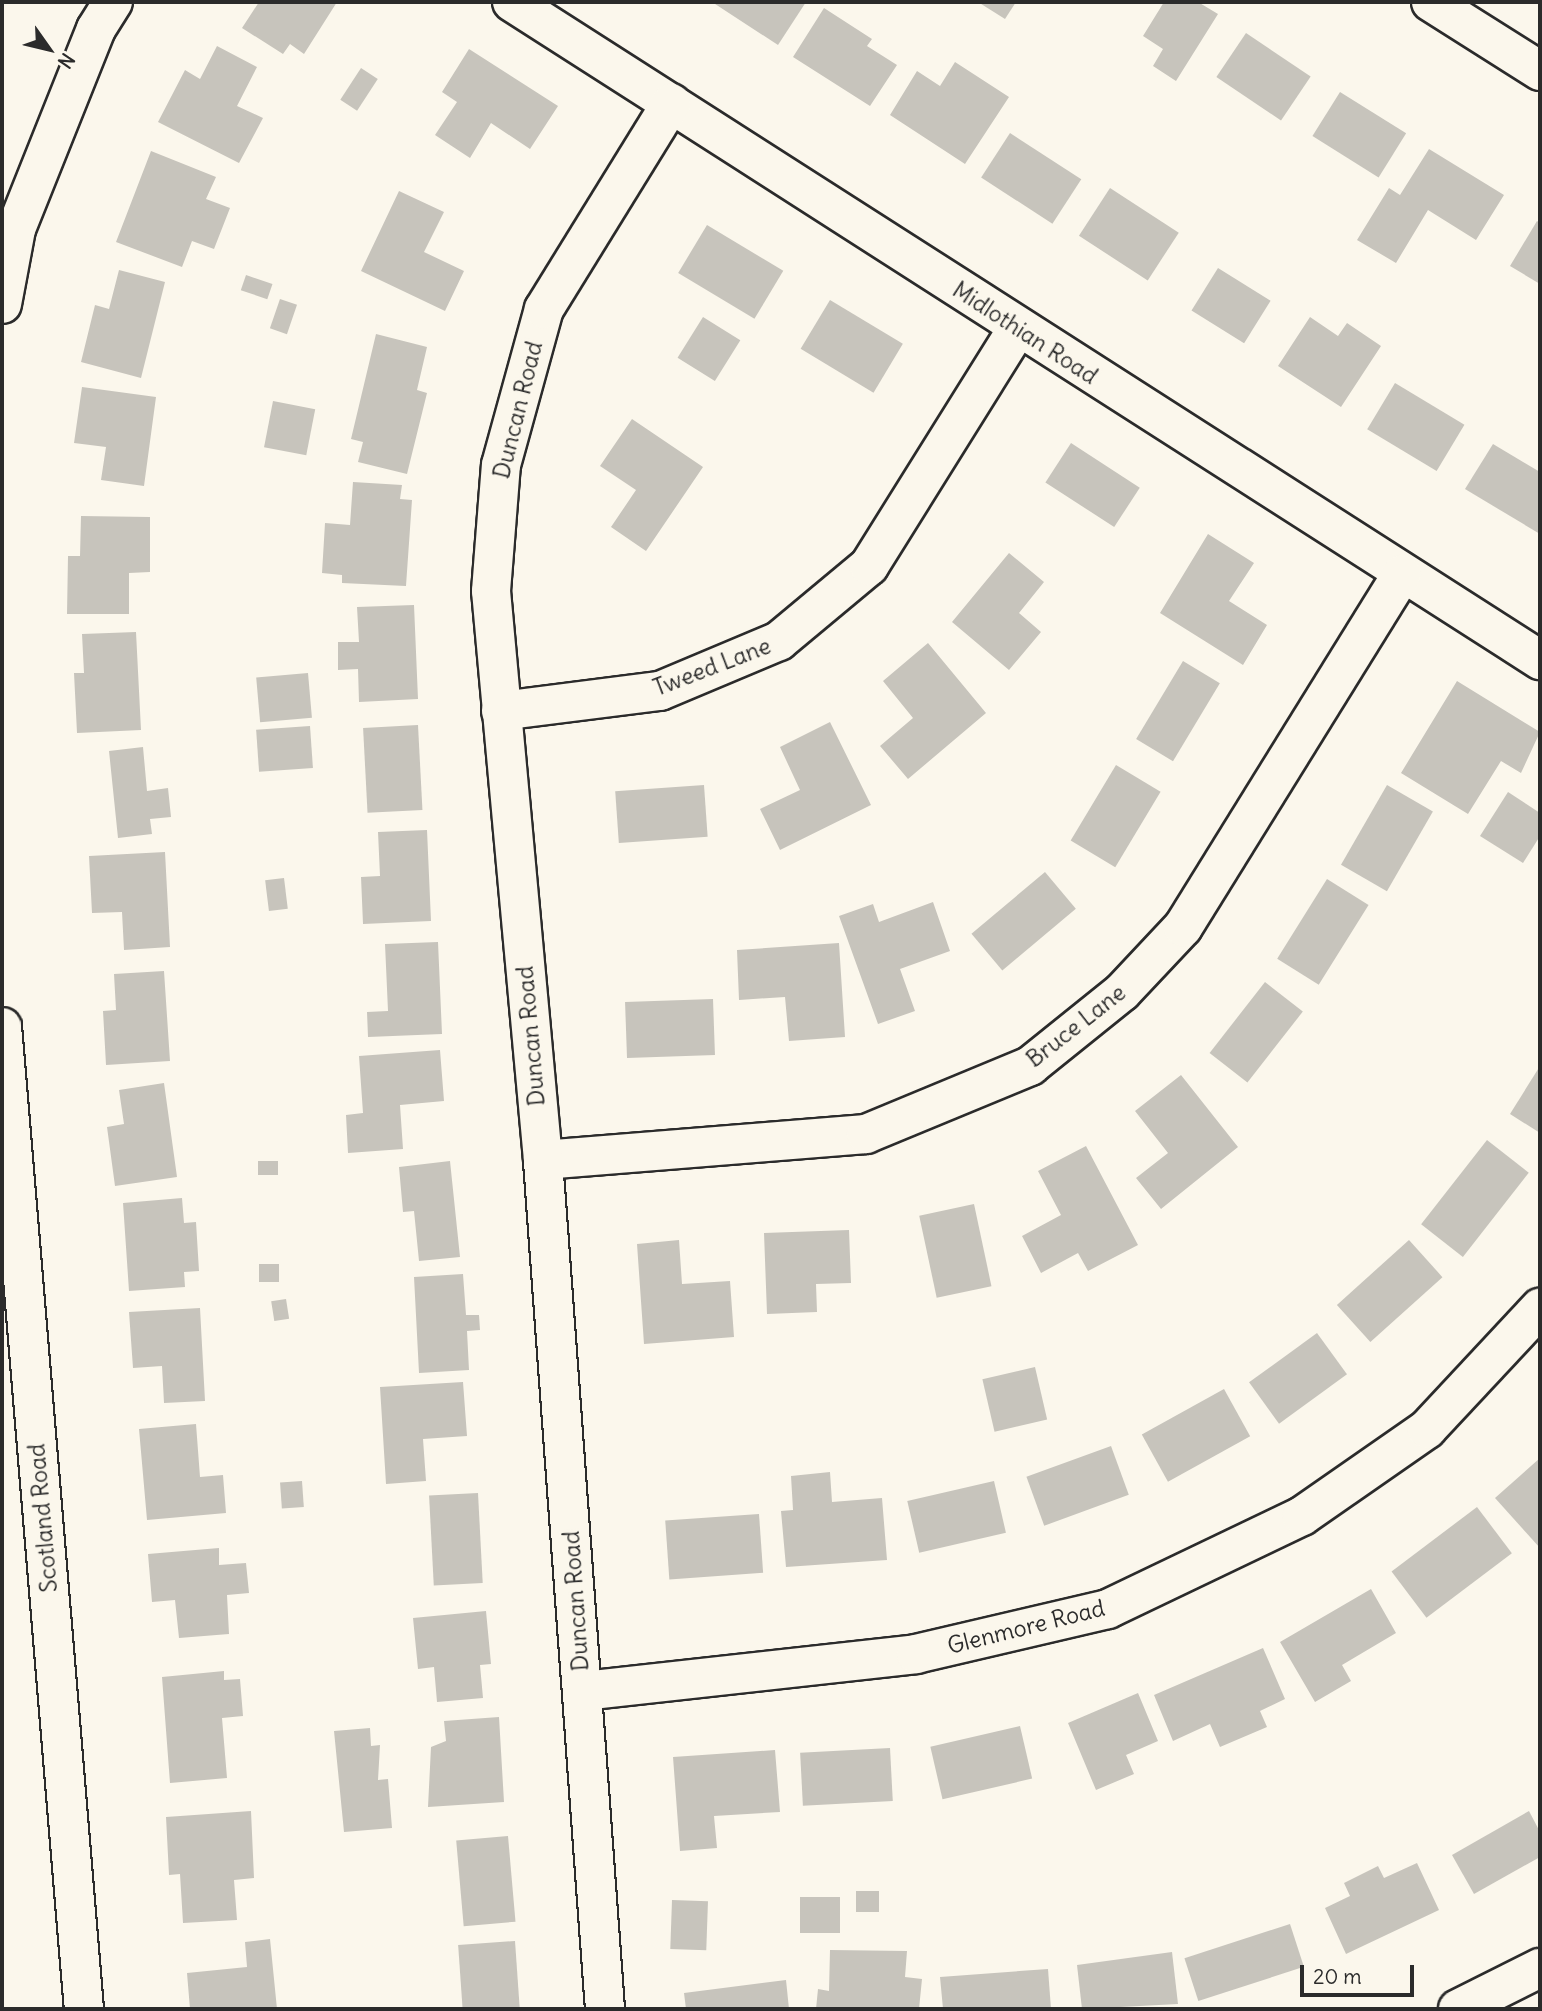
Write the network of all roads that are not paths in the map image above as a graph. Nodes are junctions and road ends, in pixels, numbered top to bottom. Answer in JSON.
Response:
{"nodes":[{"id":1,"x":113,"y":2,"type":"edge"},
{"id":2,"x":512,"y":2,"type":"edge"},
{"id":3,"x":1431,"y":2,"type":"edge"},
{"id":4,"x":1540,"y":71,"type":"edge"},
{"id":5,"x":671,"y":103,"type":"junction"},
{"id":6,"x":2,"y":304,"type":"edge"},
{"id":7,"x":1017,"y":329,"type":"junction"},
{"id":8,"x":1402,"y":574,"type":"junction"},
{"id":9,"x":1540,"y":660,"type":"edge"},
{"id":10,"x":501,"y":711,"type":"junction"},
{"id":11,"x":2,"y":1027,"type":"edge"},
{"id":12,"x":543,"y":1160,"type":"junction"},
{"id":13,"x":1540,"y":1308,"type":"edge"},
{"id":14,"x":583,"y":1691,"type":"junction"},
{"id":15,"x":1540,"y":1968,"type":"edge"},
{"id":16,"x":84,"y":2009,"type":"edge"},
{"id":17,"x":605,"y":2009,"type":"edge"},
{"id":18,"x":1458,"y":2009,"type":"edge"}],
"edges":[{"from":1,"to":6,"type":"street"},
{"from":2,"to":5,"type":"street","name":"Midlothian Road"},
{"from":3,"to":4,"type":"street"},
{"from":5,"to":7,"type":"street","name":"Midlothian Road"},
{"from":5,"to":10,"type":"street","name":"Duncan Road"},
{"from":7,"to":8,"type":"street","name":"Midlothian Road"},
{"from":7,"to":10,"type":"street","name":"Tweed Lane"},
{"from":8,"to":9,"type":"street","name":"Midlothian Road"},
{"from":8,"to":12,"type":"street","name":"Bruce Lane"},
{"from":10,"to":12,"type":"street","name":"Duncan Road"},
{"from":11,"to":16,"type":"street","name":"Scotland Road"},
{"from":12,"to":14,"type":"street","name":"Duncan Road"},
{"from":13,"to":14,"type":"street","name":"Glenmore Road"},
{"from":14,"to":17,"type":"street","name":"Duncan Road"},
{"from":15,"to":18,"type":"street"}]}
